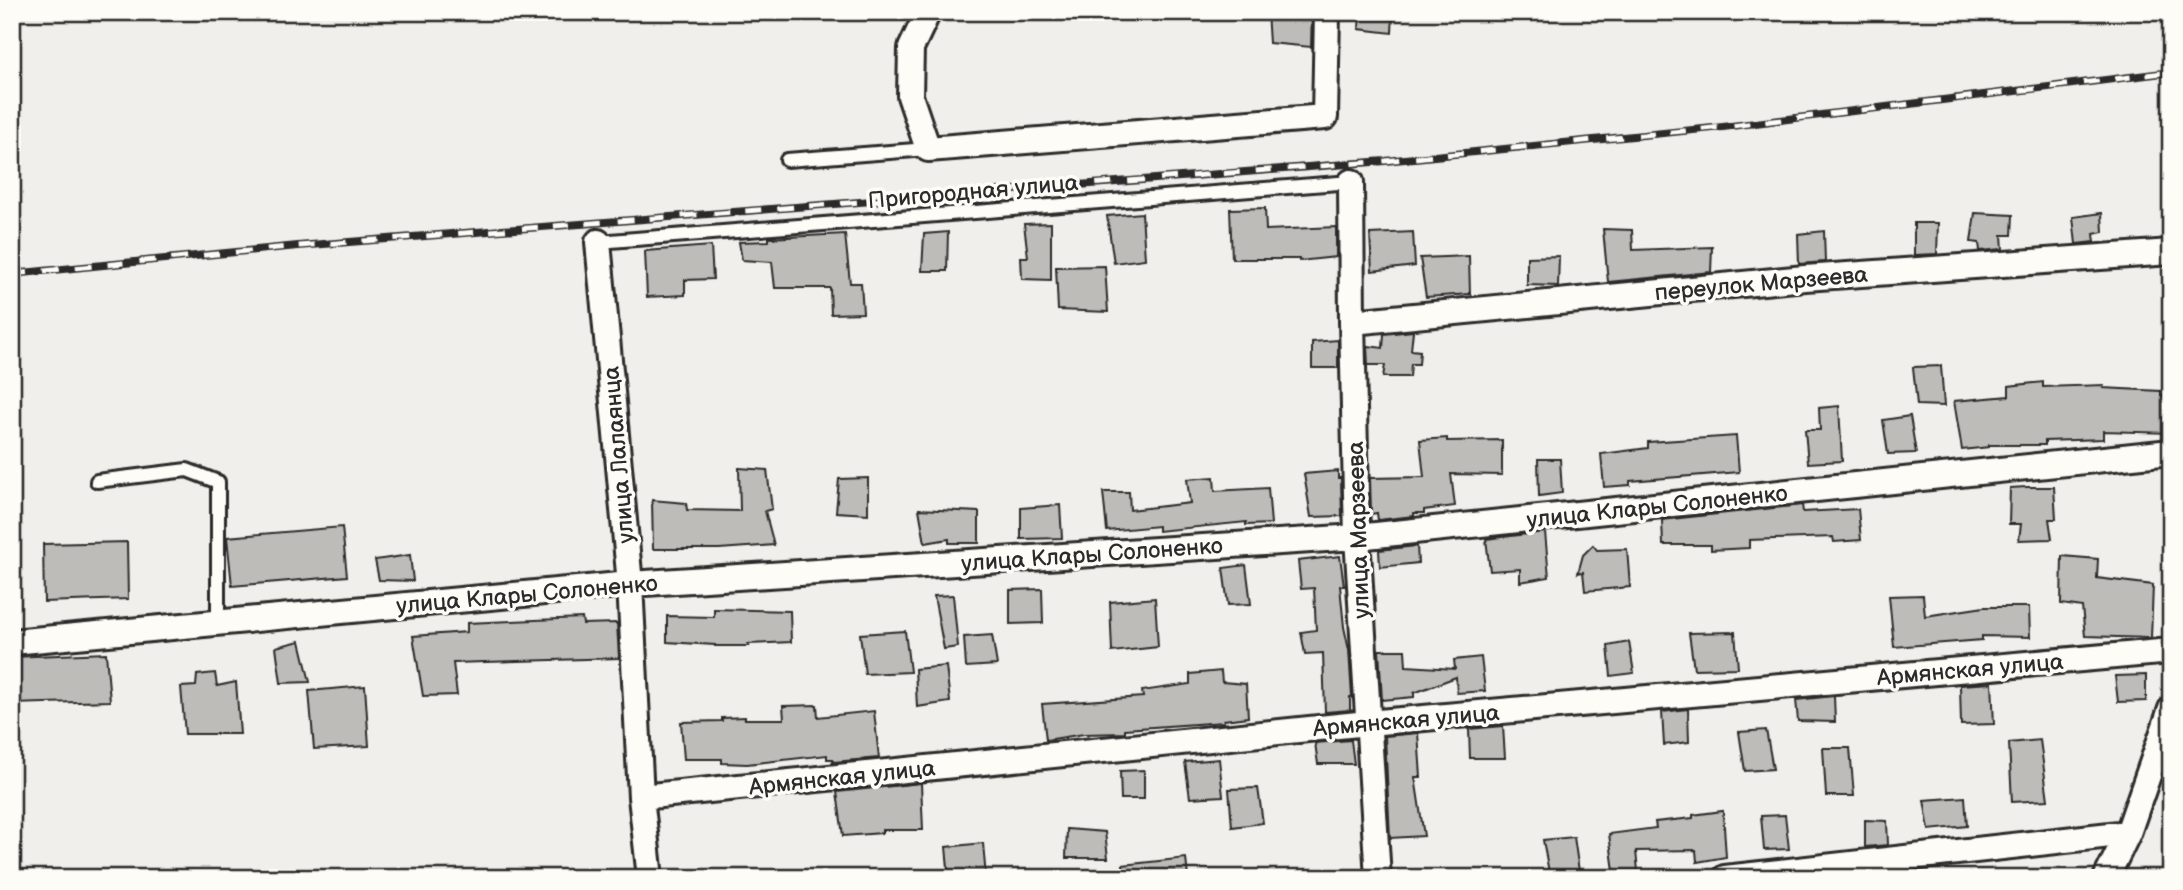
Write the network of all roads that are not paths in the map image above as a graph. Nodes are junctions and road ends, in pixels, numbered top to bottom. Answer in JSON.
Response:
{"nodes":[{"id":1,"x":928,"y":12,"type":"edge"},
{"id":2,"x":1327,"y":12,"type":"edge"},
{"id":3,"x":928,"y":149,"type":"junction"},
{"id":4,"x":787,"y":160,"type":"dead end"},
{"id":5,"x":1351,"y":182,"type":"joint"},
{"id":6,"x":598,"y":242,"type":"joint"},
{"id":7,"x":2171,"y":252,"type":"edge"},
{"id":8,"x":1352,"y":322,"type":"junction"},
{"id":9,"x":2171,"y":452,"type":"edge"},
{"id":10,"x":97,"y":481,"type":"dead end"},
{"id":11,"x":1357,"y":537,"type":"junction"},
{"id":12,"x":630,"y":584,"type":"junction"},
{"id":13,"x":218,"y":622,"type":"junction"},
{"id":14,"x":12,"y":642,"type":"edge"},
{"id":15,"x":2171,"y":651,"type":"edge"},
{"id":16,"x":2171,"y":709,"type":"edge"},
{"id":17,"x":1368,"y":723,"type":"junction"},
{"id":18,"x":642,"y":797,"type":"junction"},
{"id":19,"x":2128,"y":833,"type":"junction"},
{"id":20,"x":650,"y":878,"type":"edge"},
{"id":21,"x":1378,"y":878,"type":"edge"},
{"id":22,"x":1725,"y":878,"type":"edge"},
{"id":23,"x":2106,"y":878,"type":"edge"}],
"edges":[{"from":1,"to":3,"type":"street"},
{"from":2,"to":3,"type":"street"},
{"from":3,"to":4,"type":"lane"},
{"from":5,"to":6,"type":"lane","name":"Пригородная улица"},
{"from":5,"to":8,"type":"street","name":"улица Марзеева"},
{"from":6,"to":12,"type":"street","name":"улица Лалаянца"},
{"from":7,"to":8,"type":"street","name":"переулок Марзеева"},
{"from":8,"to":11,"type":"street","name":"улица Марзеева"},
{"from":9,"to":11,"type":"street","name":"улица Клары Солоненко"},
{"from":10,"to":13,"type":"lane"},
{"from":11,"to":12,"type":"street","name":"улица Клары Солоненко"},
{"from":11,"to":17,"type":"street","name":"улица Марзеева"},
{"from":12,"to":13,"type":"street","name":"улица Клары Солоненко"},
{"from":12,"to":18,"type":"street","name":"улица Лалаянца"},
{"from":13,"to":14,"type":"street","name":"улица Клары Солоненко"},
{"from":15,"to":17,"type":"street","name":"Армянская улица"},
{"from":16,"to":19,"type":"street"},
{"from":17,"to":18,"type":"street","name":"Армянская улица"},
{"from":17,"to":21,"type":"street","name":"улица Марзеева"},
{"from":18,"to":20,"type":"street","name":"улица Лалаянца"},
{"from":19,"to":22,"type":"street"},
{"from":19,"to":23,"type":"street"}]}
